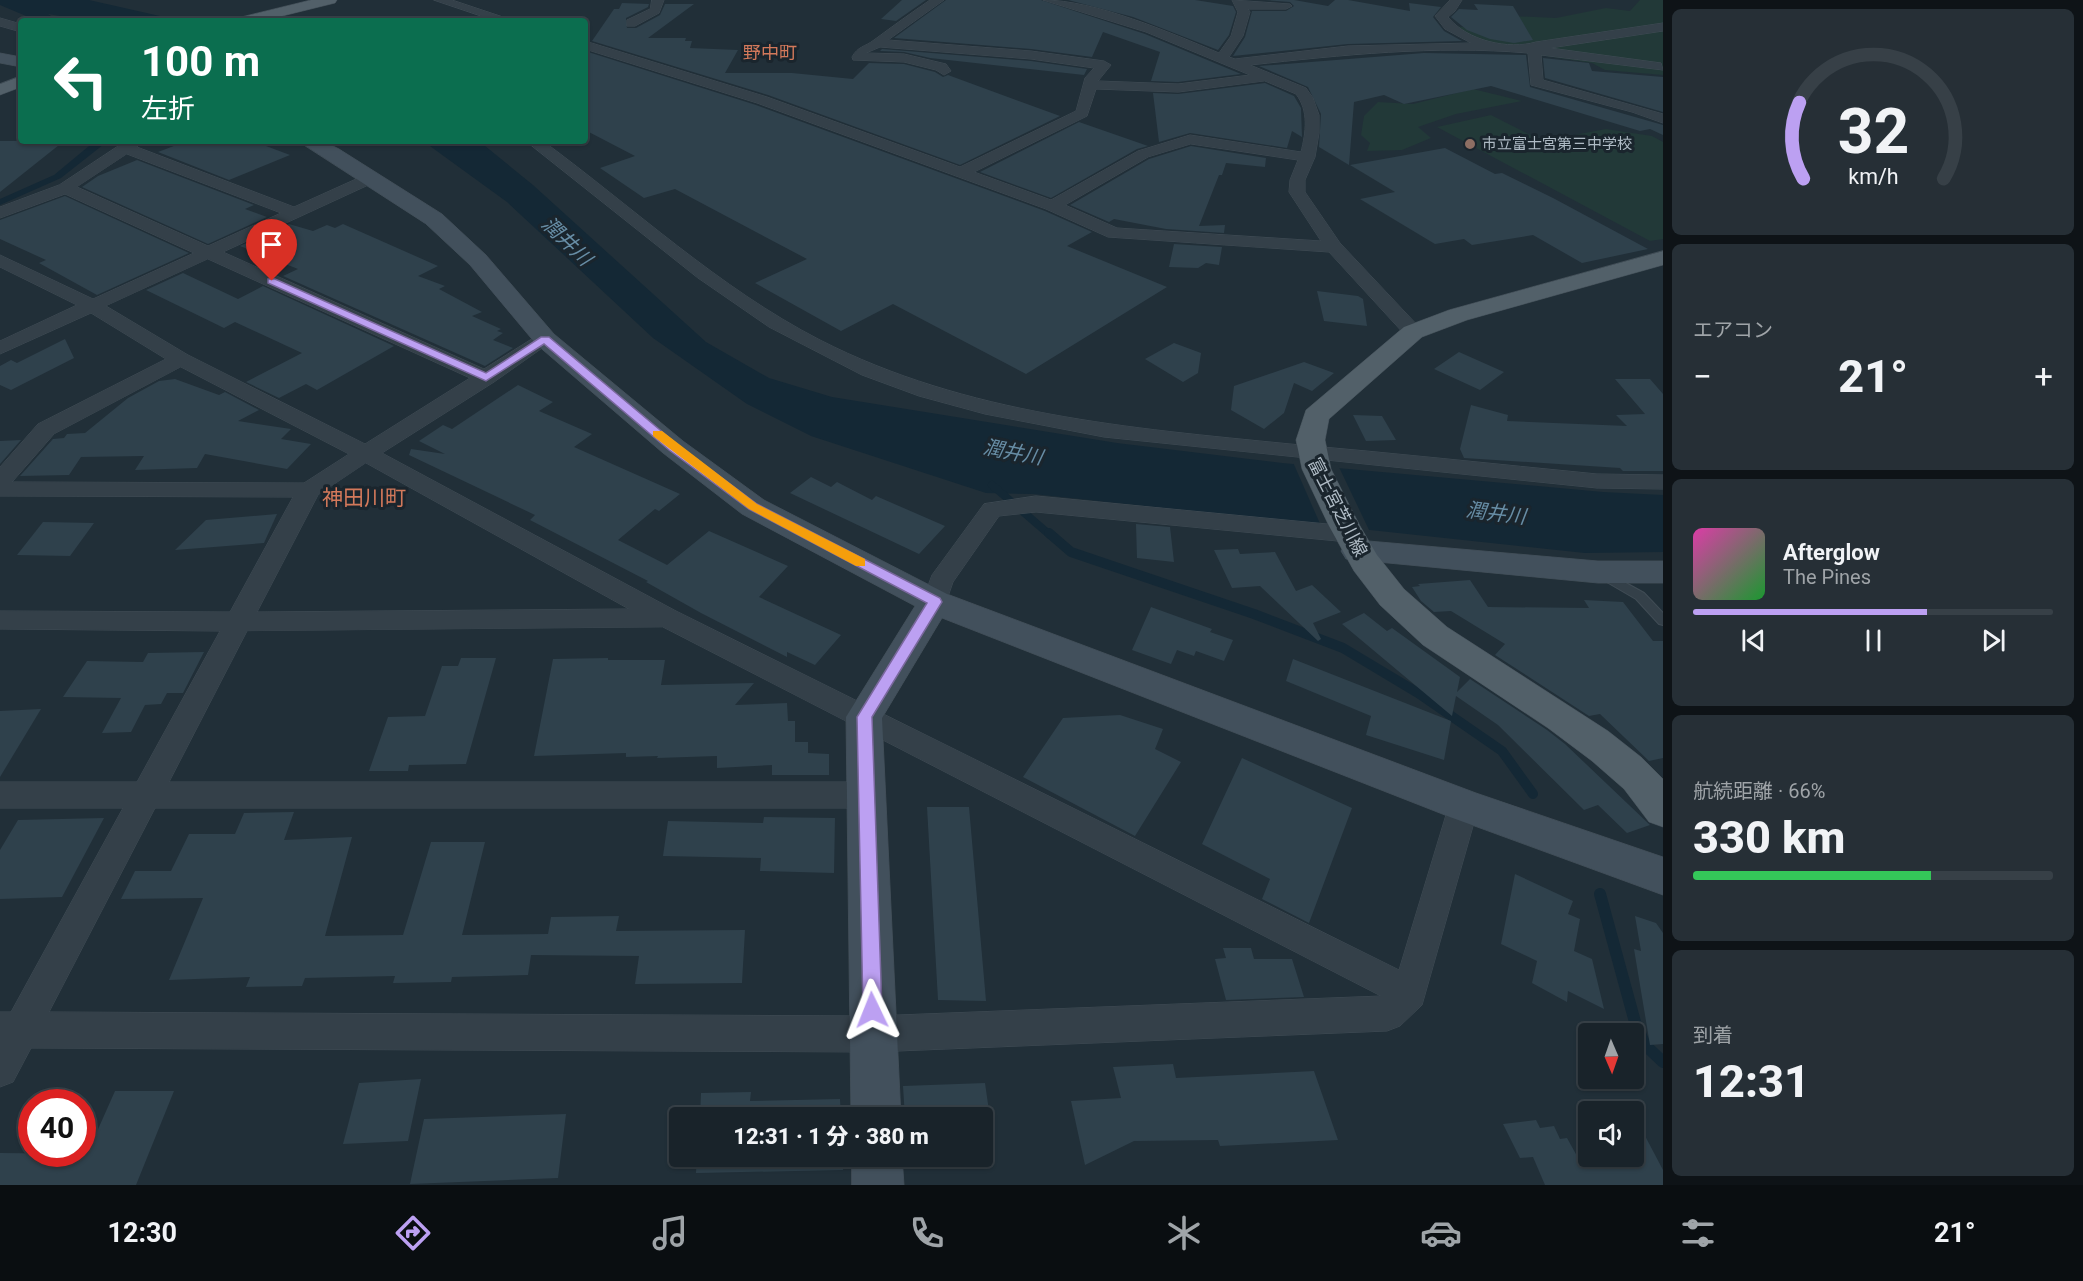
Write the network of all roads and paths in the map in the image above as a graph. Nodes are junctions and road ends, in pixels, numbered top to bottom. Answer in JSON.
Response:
{"nodes":[{"id":1,"x":330,"y":0,"type":"edge"},
{"id":2,"x":658,"y":0,"type":"edge"},
{"id":3,"x":939,"y":0,"type":"edge"},
{"id":4,"x":1053,"y":0,"type":"edge"},
{"id":5,"x":1456,"y":0,"type":"edge"},
{"id":6,"x":445,"y":1,"type":"edge"},
{"id":7,"x":481,"y":1,"type":"edge"},
{"id":8,"x":1239,"y":2,"type":"edge"},
{"id":9,"x":1286,"y":6,"type":"dead end"},
{"id":10,"x":258,"y":18,"type":"edge"},
{"id":11,"x":499,"y":18,"type":"edge"},
{"id":12,"x":0,"y":22,"type":"edge"},
{"id":13,"x":631,"y":23,"type":"dead end"},
{"id":14,"x":18,"y":27,"type":"edge"},
{"id":15,"x":1663,"y":27,"type":"edge"},
{"id":16,"x":878,"y":43,"type":"junction"},
{"id":17,"x":588,"y":46,"type":"edge"},
{"id":18,"x":1487,"y":46,"type":"junction"},
{"id":19,"x":1534,"y":50,"type":"junction"},
{"id":20,"x":0,"y":58,"type":"edge"},
{"id":21,"x":18,"y":61,"type":"edge"},
{"id":22,"x":1227,"y":61,"type":"junction"},
{"id":23,"x":1661,"y":67,"type":"dead end"},
{"id":24,"x":944,"y":71,"type":"dead end"},
{"id":25,"x":1266,"y":77,"type":"junction"},
{"id":26,"x":18,"y":82,"type":"edge"},
{"id":27,"x":1090,"y":85,"type":"junction"},
{"id":28,"x":0,"y":90,"type":"edge"},
{"id":29,"x":1663,"y":119,"type":"edge"},
{"id":30,"x":131,"y":144,"type":"edge"},
{"id":31,"x":313,"y":144,"type":"edge"},
{"id":32,"x":537,"y":144,"type":"edge"},
{"id":33,"x":1307,"y":157,"type":"junction"},
{"id":34,"x":960,"y":173,"type":"junction"},
{"id":35,"x":371,"y":178,"type":"junction"},
{"id":36,"x":65,"y":188,"type":"junction"},
{"id":37,"x":1052,"y":206,"type":"junction"},
{"id":38,"x":0,"y":213,"type":"edge"},
{"id":39,"x":295,"y":213,"type":"junction"},
{"id":40,"x":1334,"y":247,"type":"junction"},
{"id":41,"x":207,"y":252,"type":"junction"},
{"id":42,"x":1663,"y":258,"type":"edge"},
{"id":43,"x":0,"y":260,"type":"edge"},
{"id":44,"x":90,"y":305,"type":"junction"},
{"id":45,"x":1413,"y":332,"type":"junction"},
{"id":46,"x":545,"y":339,"type":"junction"},
{"id":47,"x":0,"y":348,"type":"edge"},
{"id":48,"x":181,"y":359,"type":"junction"},
{"id":49,"x":486,"y":378,"type":"junction"},
{"id":50,"x":366,"y":454,"type":"junction"},
{"id":51,"x":1311,"y":455,"type":"junction"},
{"id":52,"x":0,"y":481,"type":"edge"},
{"id":53,"x":1663,"y":482,"type":"edge"},
{"id":54,"x":0,"y":489,"type":"edge"},
{"id":55,"x":309,"y":490,"type":"junction"},
{"id":56,"x":1350,"y":538,"type":"junction"},
{"id":57,"x":1598,"y":572,"type":"junction"},
{"id":58,"x":1663,"y":572,"type":"edge"},
{"id":59,"x":935,"y":602,"type":"junction"},
{"id":60,"x":667,"y":618,"type":"junction"},
{"id":61,"x":0,"y":620,"type":"edge"},
{"id":62,"x":1663,"y":621,"type":"edge"},
{"id":63,"x":239,"y":622,"type":"junction"},
{"id":64,"x":864,"y":717,"type":"junction"},
{"id":65,"x":0,"y":795,"type":"edge"},
{"id":66,"x":148,"y":795,"type":"junction"},
{"id":67,"x":866,"y":795,"type":"junction"},
{"id":68,"x":1464,"y":805,"type":"junction"},
{"id":69,"x":1663,"y":810,"type":"edge"},
{"id":70,"x":1663,"y":876,"type":"edge"},
{"id":71,"x":1410,"y":993,"type":"junction"},
{"id":72,"x":11,"y":1030,"type":"edge"},
{"id":73,"x":873,"y":1034,"type":"junction"},
{"id":74,"x":0,"y":1069,"type":"edge"},
{"id":75,"x":876,"y":1107,"type":"edge"},
{"id":76,"x":877,"y":1167,"type":"edge"},
{"id":77,"x":878,"y":1185,"type":"edge"}],
"edges":[{"from":1,"to":10,"type":"main road"},
{"from":2,"to":13,"type":"street"},
{"from":3,"to":16,"type":"street"},
{"from":4,"to":22,"type":"street"},
{"from":5,"to":18,"type":"street"},
{"from":6,"to":7,"type":"street"},
{"from":6,"to":11,"type":"street"},
{"from":8,"to":9,"type":"street"},
{"from":8,"to":22,"type":"street"},
{"from":12,"to":14,"type":"street"},
{"from":15,"to":19,"type":"street"},
{"from":16,"to":24,"type":"street"},
{"from":16,"to":27,"type":"street"},
{"from":17,"to":34,"type":"street"},
{"from":18,"to":19,"type":"street"},
{"from":18,"to":22,"type":"street"},
{"from":19,"to":23,"type":"street"},
{"from":19,"to":29,"type":"street"},
{"from":20,"to":21,"type":"street"},
{"from":22,"to":25,"type":"street"},
{"from":25,"to":27,"type":"street"},
{"from":25,"to":33,"type":"street"},
{"from":26,"to":28,"type":"main road"},
{"from":27,"to":34,"type":"street"},
{"from":30,"to":36,"type":"street"},
{"from":30,"to":39,"type":"street"},
{"from":31,"to":35,"type":"street"},
{"from":32,"to":51,"type":"street"},
{"from":33,"to":37,"type":"street"},
{"from":33,"to":40,"type":"street"},
{"from":34,"to":37,"type":"street"},
{"from":35,"to":39,"type":"street"},
{"from":35,"to":46,"type":"street"},
{"from":36,"to":38,"type":"street"},
{"from":36,"to":41,"type":"street"},
{"from":37,"to":40,"type":"street"},
{"from":39,"to":41,"type":"street"},
{"from":40,"to":45,"type":"street"},
{"from":41,"to":44,"type":"street"},
{"from":41,"to":49,"type":"street"},
{"from":42,"to":45,"type":"main road","name":"富士宮芝川線"},
{"from":43,"to":44,"type":"street"},
{"from":44,"to":47,"type":"street"},
{"from":44,"to":48,"type":"street"},
{"from":45,"to":51,"type":"main road","name":"富士宮芝川線"},
{"from":46,"to":49,"type":"street"},
{"from":46,"to":59,"type":"street"},
{"from":48,"to":50,"type":"street"},
{"from":48,"to":52,"type":"street"},
{"from":49,"to":50,"type":"street"},
{"from":50,"to":55,"type":"street"},
{"from":50,"to":60,"type":"street"},
{"from":51,"to":53,"type":"street"},
{"from":51,"to":56,"type":"main road","name":"富士宮芝川線"},
{"from":54,"to":55,"type":"street"},
{"from":55,"to":63,"type":"street"},
{"from":56,"to":57,"type":"street"},
{"from":56,"to":59,"type":"street"},
{"from":56,"to":69,"type":"main road","name":"富士宮芝川線"},
{"from":57,"to":58,"type":"street"},
{"from":57,"to":62,"type":"lane"},
{"from":59,"to":64,"type":"street"},
{"from":59,"to":68,"type":"street"},
{"from":60,"to":63,"type":"street"},
{"from":60,"to":64,"type":"street"},
{"from":61,"to":63,"type":"street"},
{"from":63,"to":66,"type":"street"},
{"from":64,"to":67,"type":"street"},
{"from":64,"to":71,"type":"street"},
{"from":65,"to":66,"type":"street"},
{"from":66,"to":67,"type":"street"},
{"from":66,"to":72,"type":"street"},
{"from":67,"to":73,"type":"street"},
{"from":68,"to":70,"type":"street"},
{"from":68,"to":71,"type":"street"},
{"from":71,"to":73,"type":"street"},
{"from":72,"to":73,"type":"street"},
{"from":72,"to":74,"type":"street"},
{"from":73,"to":75,"type":"street"},
{"from":76,"to":77,"type":"street"}]}
